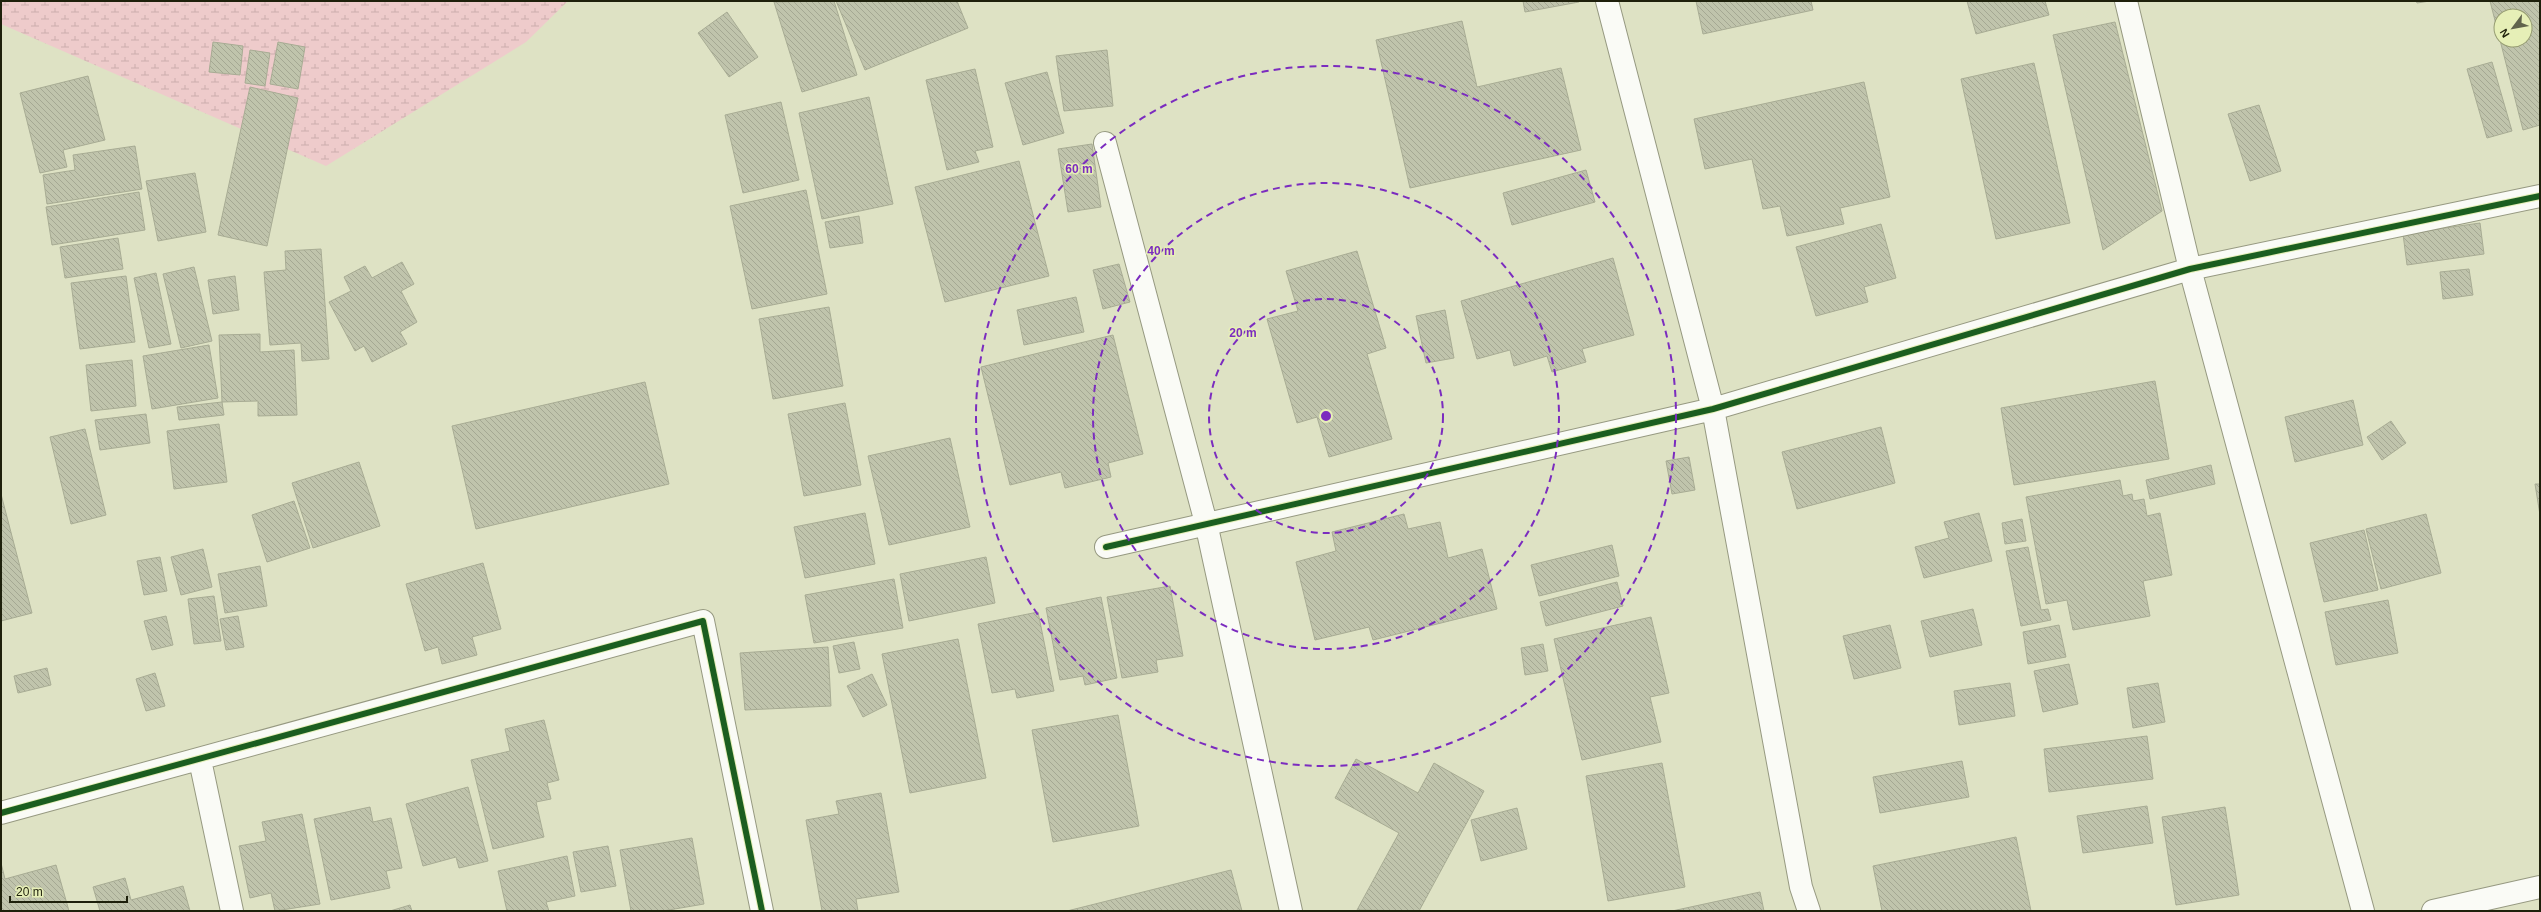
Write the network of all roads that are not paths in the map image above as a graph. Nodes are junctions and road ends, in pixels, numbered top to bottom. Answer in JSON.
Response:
{"nodes":[{"id":1,"x":1607,"y":1,"type":"edge"},
{"id":2,"x":2126,"y":1,"type":"edge"},
{"id":3,"x":1105,"y":144,"type":"dead end"},
{"id":4,"x":2540,"y":196,"type":"edge"},
{"id":5,"x":2190,"y":269,"type":"junction"},
{"id":6,"x":1713,"y":409,"type":"junction"},
{"id":7,"x":1206,"y":522,"type":"junction"},
{"id":8,"x":1106,"y":547,"type":"dead end"},
{"id":9,"x":200,"y":760,"type":"junction"},
{"id":10,"x":1,"y":813,"type":"edge"},
{"id":11,"x":2540,"y":887,"type":"edge"},
{"id":12,"x":232,"y":911,"type":"edge"},
{"id":13,"x":762,"y":911,"type":"edge"},
{"id":14,"x":1291,"y":911,"type":"edge"},
{"id":15,"x":1809,"y":911,"type":"edge"},
{"id":16,"x":2363,"y":911,"type":"edge"},
{"id":17,"x":2433,"y":911,"type":"edge"}],
"edges":[{"from":1,"to":6,"type":"street"},
{"from":2,"to":5,"type":"street"},
{"from":3,"to":7,"type":"street"},
{"from":4,"to":5,"type":"street"},
{"from":5,"to":6,"type":"street"},
{"from":5,"to":16,"type":"street"},
{"from":6,"to":7,"type":"street"},
{"from":6,"to":15,"type":"street"},
{"from":7,"to":8,"type":"street"},
{"from":7,"to":14,"type":"street"},
{"from":9,"to":10,"type":"street"},
{"from":9,"to":12,"type":"street"},
{"from":9,"to":13,"type":"street"},
{"from":11,"to":17,"type":"street"}]}
